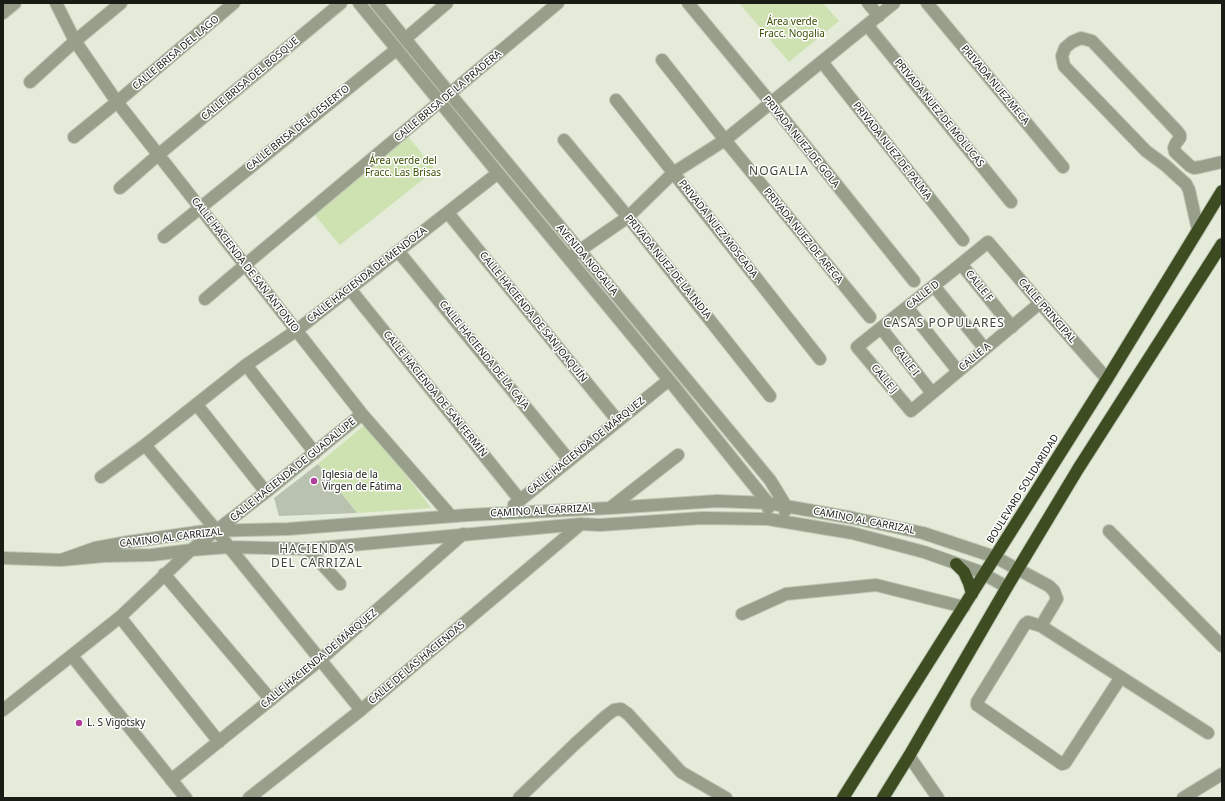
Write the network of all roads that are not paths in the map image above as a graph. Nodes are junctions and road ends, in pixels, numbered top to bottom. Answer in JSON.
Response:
{"nodes":[{"id":1,"x":15,"y":3,"type":"edge"},
{"id":2,"x":56,"y":3,"type":"edge"},
{"id":3,"x":121,"y":3,"type":"edge"},
{"id":4,"x":234,"y":3,"type":"edge"},
{"id":5,"x":341,"y":3,"type":"edge"},
{"id":6,"x":360,"y":3,"type":"edge"},
{"id":7,"x":376,"y":3,"type":"edge"},
{"id":8,"x":447,"y":3,"type":"edge"},
{"id":9,"x":558,"y":3,"type":"edge"},
{"id":10,"x":688,"y":3,"type":"edge"},
{"id":11,"x":868,"y":3,"type":"edge"},
{"id":12,"x":894,"y":3,"type":"edge"},
{"id":13,"x":928,"y":3,"type":"edge"},
{"id":14,"x":3,"y":13,"type":"edge"},
{"id":15,"x":879,"y":16,"type":"junction"},
{"id":16,"x":867,"y":25,"type":"junction"},
{"id":17,"x":405,"y":39,"type":"junction"},
{"id":18,"x":75,"y":41,"type":"junction"},
{"id":19,"x":396,"y":49,"type":"junction"},
{"id":20,"x":662,"y":60,"type":"dead end"},
{"id":21,"x":822,"y":62,"type":"junction"},
{"id":22,"x":30,"y":82,"type":"dead end"},
{"id":23,"x":445,"y":98,"type":"junction"},
{"id":24,"x":616,"y":100,"type":"dead end"},
{"id":25,"x":117,"y":102,"type":"junction"},
{"id":26,"x":771,"y":103,"type":"junction"},
{"id":27,"x":74,"y":137,"type":"dead end"},
{"id":28,"x":564,"y":140,"type":"dead end"},
{"id":29,"x":725,"y":140,"type":"junction"},
{"id":30,"x":158,"y":155,"type":"junction"},
{"id":31,"x":1222,"y":162,"type":"edge"},
{"id":32,"x":1063,"y":167,"type":"dead end"},
{"id":33,"x":498,"y":173,"type":"junction"},
{"id":34,"x":673,"y":173,"type":"junction"},
{"id":35,"x":120,"y":188,"type":"dead end"},
{"id":36,"x":1222,"y":191,"type":"edge"},
{"id":37,"x":1011,"y":202,"type":"dead end"},
{"id":38,"x":200,"y":208,"type":"junction"},
{"id":39,"x":448,"y":213,"type":"junction"},
{"id":40,"x":628,"y":217,"type":"junction"},
{"id":41,"x":1198,"y":230,"type":"junction"},
{"id":42,"x":164,"y":237,"type":"dead end"},
{"id":43,"x":963,"y":240,"type":"dead end"},
{"id":44,"x":988,"y":242,"type":"joint"},
{"id":45,"x":1222,"y":244,"type":"edge"},
{"id":46,"x":579,"y":250,"type":"junction"},
{"id":47,"x":398,"y":251,"type":"junction"},
{"id":48,"x":568,"y":258,"type":"junction"},
{"id":49,"x":961,"y":264,"type":"junction"},
{"id":50,"x":245,"y":265,"type":"junction"},
{"id":51,"x":914,"y":281,"type":"dead end"},
{"id":52,"x":934,"y":286,"type":"junction"},
{"id":53,"x":350,"y":289,"type":"junction"},
{"id":54,"x":205,"y":299,"type":"dead end"},
{"id":55,"x":1040,"y":304,"type":"junction"},
{"id":56,"x":907,"y":308,"type":"junction"},
{"id":57,"x":870,"y":317,"type":"dead end"},
{"id":58,"x":1012,"y":327,"type":"junction"},
{"id":59,"x":881,"y":328,"type":"junction"},
{"id":60,"x":297,"y":330,"type":"junction"},
{"id":61,"x":857,"y":347,"type":"joint"},
{"id":62,"x":985,"y":349,"type":"junction"},
{"id":63,"x":820,"y":359,"type":"dead end"},
{"id":64,"x":246,"y":365,"type":"junction"},
{"id":65,"x":958,"y":371,"type":"junction"},
{"id":66,"x":1107,"y":379,"type":"junction"},
{"id":67,"x":669,"y":380,"type":"junction"},
{"id":68,"x":932,"y":393,"type":"junction"},
{"id":69,"x":770,"y":396,"type":"dead end"},
{"id":70,"x":197,"y":405,"type":"junction"},
{"id":71,"x":911,"y":411,"type":"joint"},
{"id":72,"x":362,"y":414,"type":"junction"},
{"id":73,"x":618,"y":421,"type":"junction"},
{"id":74,"x":145,"y":445,"type":"junction"},
{"id":75,"x":315,"y":453,"type":"junction"},
{"id":76,"x":678,"y":455,"type":"dead end"},
{"id":77,"x":569,"y":460,"type":"junction"},
{"id":78,"x":101,"y":477,"type":"dead end"},
{"id":79,"x":266,"y":492,"type":"junction"},
{"id":80,"x":520,"y":500,"type":"junction"},
{"id":81,"x":768,"y":503,"type":"junction"},
{"id":82,"x":786,"y":506,"type":"junction"},
{"id":83,"x":610,"y":508,"type":"junction"},
{"id":84,"x":504,"y":513,"type":"junction"},
{"id":85,"x":451,"y":516,"type":"junction"},
{"id":86,"x":420,"y":518,"type":"junction"},
{"id":87,"x":768,"y":520,"type":"junction"},
{"id":88,"x":785,"y":522,"type":"junction"},
{"id":89,"x":581,"y":524,"type":"junction"},
{"id":90,"x":217,"y":531,"type":"junction"},
{"id":91,"x":1109,"y":531,"type":"dead end"},
{"id":92,"x":463,"y":534,"type":"junction"},
{"id":93,"x":423,"y":538,"type":"junction"},
{"id":94,"x":229,"y":548,"type":"junction"},
{"id":95,"x":308,"y":549,"type":"junction"},
{"id":96,"x":191,"y":550,"type":"junction"},
{"id":97,"x":995,"y":557,"type":"junction"},
{"id":98,"x":3,"y":558,"type":"edge"},
{"id":99,"x":60,"y":560,"type":"junction"},
{"id":100,"x":956,"y":564,"type":"junction"},
{"id":101,"x":1018,"y":569,"type":"junction"},
{"id":102,"x":164,"y":574,"type":"junction"},
{"id":103,"x":985,"y":574,"type":"junction"},
{"id":104,"x":340,"y":584,"type":"dead end"},
{"id":105,"x":1007,"y":587,"type":"junction"},
{"id":106,"x":972,"y":594,"type":"junction"},
{"id":107,"x":964,"y":607,"type":"junction"},
{"id":108,"x":742,"y":614,"type":"dead end"},
{"id":109,"x":120,"y":617,"type":"junction"},
{"id":110,"x":1041,"y":626,"type":"junction"},
{"id":111,"x":1222,"y":646,"type":"edge"},
{"id":112,"x":72,"y":656,"type":"junction"},
{"id":113,"x":320,"y":660,"type":"junction"},
{"id":114,"x":1121,"y":677,"type":"junction"},
{"id":115,"x":271,"y":700,"type":"junction"},
{"id":116,"x":3,"y":710,"type":"edge"},
{"id":117,"x":361,"y":710,"type":"junction"},
{"id":118,"x":1208,"y":733,"type":"dead end"},
{"id":119,"x":219,"y":742,"type":"junction"},
{"id":120,"x":909,"y":756,"type":"junction"},
{"id":121,"x":1222,"y":774,"type":"edge"},
{"id":122,"x":171,"y":780,"type":"junction"},
{"id":123,"x":933,"y":796,"type":"edge"},
{"id":124,"x":186,"y":798,"type":"edge"},
{"id":125,"x":249,"y":798,"type":"edge"},
{"id":126,"x":519,"y":798,"type":"edge"},
{"id":127,"x":726,"y":798,"type":"edge"},
{"id":128,"x":843,"y":798,"type":"edge"},
{"id":129,"x":883,"y":798,"type":"edge"},
{"id":130,"x":1183,"y":798,"type":"edge"}],
"edges":[{"from":1,"to":14,"type":"street"},
{"from":2,"to":18,"type":"street","name":"CALLE HACIENDA DE SAN ANTONIO"},
{"from":3,"to":18,"type":"street"},
{"from":4,"to":25,"type":"street","name":"CALLE BRISA DEL LAGO"},
{"from":5,"to":30,"type":"street","name":"CALLE BRISA DEL BOSQUE"},
{"from":6,"to":19,"type":"street","name":"AVENIDA NOGALIA"},
{"from":7,"to":17,"type":"street","name":"AVENIDA NOGALIA"},
{"from":8,"to":17,"type":"street"},
{"from":9,"to":23,"type":"street","name":"CALLE BRISA DE LA PRADERA"},
{"from":10,"to":26,"type":"street","name":"PRIVADA NUEZ DE GOLA"},
{"from":11,"to":15,"type":"street"},
{"from":12,"to":15,"type":"street"},
{"from":13,"to":32,"type":"street","name":"PRIVADA NUEZ MECA"},
{"from":15,"to":16,"type":"street"},
{"from":16,"to":21,"type":"street"},
{"from":16,"to":37,"type":"street","name":"PRIVADA NUEZ DE MOLUCAS"},
{"from":17,"to":23,"type":"street","name":"AVENIDA NOGALIA"},
{"from":18,"to":22,"type":"street"},
{"from":18,"to":25,"type":"street","name":"CALLE HACIENDA DE SAN ANTONIO"},
{"from":19,"to":23,"type":"street","name":"AVENIDA NOGALIA"},
{"from":19,"to":38,"type":"street","name":"CALLE BRISA DEL DESIERTO"},
{"from":20,"to":29,"type":"street","name":"PRIVADA NUEZ DE ARECA"},
{"from":21,"to":26,"type":"street"},
{"from":21,"to":43,"type":"street","name":"PRIVADA NUEZ DE PALMA"},
{"from":23,"to":33,"type":"street","name":"AVENIDA NOGALIA"},
{"from":23,"to":46,"type":"street","name":"AVENIDA NOGALIA"},
{"from":23,"to":50,"type":"street","name":"CALLE BRISA DE LA PRADERA"},
{"from":24,"to":34,"type":"street","name":"PRIVADA NUEZ MOSCADA"},
{"from":25,"to":27,"type":"street","name":"CALLE BRISA DEL LAGO"},
{"from":25,"to":30,"type":"street","name":"CALLE HACIENDA DE SAN ANTONIO"},
{"from":26,"to":29,"type":"street"},
{"from":26,"to":51,"type":"street","name":"PRIVADA NUEZ DE GOLA"},
{"from":28,"to":40,"type":"street","name":"PRIVADA NUEZ DE LA INDIA"},
{"from":29,"to":34,"type":"street"},
{"from":29,"to":57,"type":"street","name":"PRIVADA NUEZ DE ARECA"},
{"from":30,"to":35,"type":"street","name":"CALLE BRISA DEL BOSQUE"},
{"from":30,"to":38,"type":"street","name":"CALLE HACIENDA DE SAN ANTONIO"},
{"from":31,"to":41,"type":"street"},
{"from":33,"to":39,"type":"street","name":"CALLE HACIENDA DE MENDOZA"},
{"from":33,"to":48,"type":"street","name":"AVENIDA NOGALIA"},
{"from":34,"to":40,"type":"street"},
{"from":34,"to":63,"type":"street","name":"PRIVADA NUEZ MOSCADA"},
{"from":36,"to":41,"type":"highway","name":"BOULEVARD SOLIDARIDAD"},
{"from":38,"to":42,"type":"street","name":"CALLE BRISA DEL DESIERTO"},
{"from":38,"to":50,"type":"street","name":"CALLE HACIENDA DE SAN ANTONIO"},
{"from":39,"to":47,"type":"street","name":"CALLE HACIENDA DE MENDOZA"},
{"from":39,"to":73,"type":"street","name":"CALLE HACIENDA DE SAN JOAQUÍN"},
{"from":40,"to":46,"type":"street"},
{"from":40,"to":69,"type":"street","name":"PRIVADA NUEZ DE LA INDIA"},
{"from":41,"to":66,"type":"highway","name":"BOULEVARD SOLIDARIDAD"},
{"from":44,"to":49,"type":"street","name":"CALLE D"},
{"from":44,"to":55,"type":"street","name":"CALLE PRINCIPAL"},
{"from":45,"to":101,"type":"highway"},
{"from":46,"to":48,"type":"street"},
{"from":46,"to":82,"type":"street","name":"AVENIDA NOGALIA"},
{"from":47,"to":53,"type":"street","name":"CALLE HACIENDA DE MENDOZA"},
{"from":47,"to":77,"type":"street","name":"CALLE HACIENDA DE LA CAJA"},
{"from":48,"to":67,"type":"street","name":"AVENIDA NOGALIA"},
{"from":49,"to":52,"type":"street","name":"CALLE D"},
{"from":49,"to":58,"type":"street","name":"CALLE F"},
{"from":50,"to":54,"type":"street","name":"CALLE BRISA DE LA PRADERA"},
{"from":50,"to":60,"type":"street","name":"CALLE HACIENDA DE SAN ANTONIO"},
{"from":52,"to":56,"type":"street","name":"CALLE D"},
{"from":52,"to":62,"type":"street"},
{"from":53,"to":60,"type":"street","name":"CALLE HACIENDA DE MENDOZA"},
{"from":53,"to":80,"type":"street","name":"CALLE HACIENDA DE SAN FERMÍN"},
{"from":55,"to":58,"type":"street","name":"CALLE A"},
{"from":55,"to":66,"type":"street","name":"CALLE PRINCIPAL"},
{"from":56,"to":59,"type":"street","name":"CALLE D"},
{"from":56,"to":65,"type":"street"},
{"from":58,"to":62,"type":"street","name":"CALLE A"},
{"from":59,"to":61,"type":"street","name":"CALLE D"},
{"from":59,"to":68,"type":"street","name":"CALLE I"},
{"from":60,"to":64,"type":"street","name":"CALLE HACIENDA DE MENDOZA"},
{"from":60,"to":72,"type":"street","name":"CALLE HACIENDA DE SAN ANTONIO"},
{"from":61,"to":71,"type":"street","name":"CALLE J"},
{"from":62,"to":65,"type":"street","name":"CALLE A"},
{"from":64,"to":70,"type":"street","name":"CALLE HACIENDA DE MENDOZA"},
{"from":64,"to":75,"type":"street"},
{"from":65,"to":68,"type":"street","name":"CALLE A"},
{"from":66,"to":97,"type":"highway","name":"BOULEVARD SOLIDARIDAD"},
{"from":67,"to":73,"type":"street","name":"CALLE HACIENDA DE MÁRQUEZ"},
{"from":67,"to":81,"type":"street","name":"AVENIDA NOGALIA"},
{"from":68,"to":71,"type":"street","name":"CALLE A"},
{"from":70,"to":74,"type":"street","name":"CALLE HACIENDA DE MENDOZA"},
{"from":70,"to":79,"type":"street"},
{"from":72,"to":75,"type":"street","name":"CALLE HACIENDA DE GUADALUPE"},
{"from":72,"to":85,"type":"street","name":"CALLE HACIENDA DE SAN ANTONIO"},
{"from":73,"to":77,"type":"street","name":"CALLE HACIENDA DE MÁRQUEZ"},
{"from":74,"to":78,"type":"street","name":"CALLE HACIENDA DE MENDOZA"},
{"from":74,"to":90,"type":"street"},
{"from":75,"to":79,"type":"street","name":"CALLE HACIENDA DE GUADALUPE"},
{"from":76,"to":83,"type":"street"},
{"from":77,"to":80,"type":"street","name":"CALLE HACIENDA DE MÁRQUEZ"},
{"from":79,"to":90,"type":"street","name":"CALLE HACIENDA DE GUADALUPE"},
{"from":80,"to":84,"type":"street","name":"CALLE HACIENDA DE MÁRQUEZ"},
{"from":81,"to":82,"type":"street","name":"CAMINO AL CARRIZAL"},
{"from":81,"to":83,"type":"street","name":"CAMINO AL CARRIZAL"},
{"from":81,"to":87,"type":"street"},
{"from":82,"to":88,"type":"street"},
{"from":82,"to":97,"type":"street","name":"CAMINO AL CARRIZAL"},
{"from":83,"to":84,"type":"street","name":"CAMINO AL CARRIZAL"},
{"from":84,"to":85,"type":"street","name":"CAMINO AL CARRIZAL"},
{"from":85,"to":86,"type":"street","name":"CAMINO AL CARRIZAL"},
{"from":86,"to":90,"type":"street","name":"CAMINO AL CARRIZAL"},
{"from":86,"to":93,"type":"street"},
{"from":87,"to":88,"type":"street","name":"CAMINO AL CARRIZAL"},
{"from":87,"to":89,"type":"street","name":"CAMINO AL CARRIZAL"},
{"from":88,"to":100,"type":"street","name":"CAMINO AL CARRIZAL"},
{"from":89,"to":92,"type":"street","name":"CAMINO AL CARRIZAL"},
{"from":89,"to":117,"type":"street","name":"CALLE DE LAS HACIENDAS"},
{"from":90,"to":94,"type":"street"},
{"from":90,"to":96,"type":"street","name":"CALLE HACIENDA DE GUADALUPE"},
{"from":90,"to":99,"type":"street","name":"CAMINO AL CARRIZAL"},
{"from":91,"to":111,"type":"street"},
{"from":92,"to":93,"type":"street","name":"CAMINO AL CARRIZAL"},
{"from":92,"to":113,"type":"street","name":"CALLE HACIENDA DE MÁRQUEZ"},
{"from":93,"to":95,"type":"street","name":"CAMINO AL CARRIZAL"},
{"from":94,"to":95,"type":"street","name":"CAMINO AL CARRIZAL"},
{"from":94,"to":96,"type":"street","name":"CAMINO AL CARRIZAL"},
{"from":94,"to":113,"type":"street"},
{"from":95,"to":104,"type":"street"},
{"from":96,"to":99,"type":"street","name":"CAMINO AL CARRIZAL"},
{"from":96,"to":102,"type":"street","name":"CALLE HACIENDA DE GUADALUPE"},
{"from":97,"to":101,"type":"street","name":"CAMINO AL CARRIZAL"},
{"from":97,"to":103,"type":"highway","name":"BOULEVARD SOLIDARIDAD"},
{"from":98,"to":99,"type":"street","name":"CAMINO AL CARRIZAL"},
{"from":100,"to":103,"type":"street","name":"CAMINO AL CARRIZAL"},
{"from":100,"to":106,"type":"highway"},
{"from":101,"to":105,"type":"highway"},
{"from":101,"to":110,"type":"street","name":"CAMINO AL CARRIZAL"},
{"from":102,"to":109,"type":"street","name":"CALLE HACIENDA DE GUADALUPE"},
{"from":102,"to":115,"type":"street"},
{"from":103,"to":105,"type":"street","name":"CAMINO AL CARRIZAL"},
{"from":103,"to":106,"type":"highway","name":"BOULEVARD SOLIDARIDAD"},
{"from":105,"to":120,"type":"highway"},
{"from":106,"to":107,"type":"highway","name":"BOULEVARD SOLIDARIDAD"},
{"from":107,"to":108,"type":"street"},
{"from":107,"to":128,"type":"highway","name":"BOULEVARD SOLIDARIDAD"},
{"from":109,"to":112,"type":"street","name":"CALLE HACIENDA DE GUADALUPE"},
{"from":109,"to":119,"type":"street"},
{"from":110,"to":114,"type":"street"},
{"from":110,"to":114,"type":"street"},
{"from":112,"to":116,"type":"street","name":"CALLE HACIENDA DE GUADALUPE"},
{"from":112,"to":122,"type":"street"},
{"from":113,"to":115,"type":"street","name":"CALLE HACIENDA DE MÁRQUEZ"},
{"from":113,"to":117,"type":"street"},
{"from":114,"to":118,"type":"street"},
{"from":115,"to":119,"type":"street","name":"CALLE HACIENDA DE MÁRQUEZ"},
{"from":117,"to":125,"type":"street","name":"CALLE DE LAS HACIENDAS"},
{"from":119,"to":122,"type":"street","name":"CALLE HACIENDA DE MÁRQUEZ"},
{"from":120,"to":123,"type":"street"},
{"from":120,"to":129,"type":"highway"},
{"from":121,"to":130,"type":"street"},
{"from":122,"to":124,"type":"street"},
{"from":126,"to":127,"type":"street"}]}
